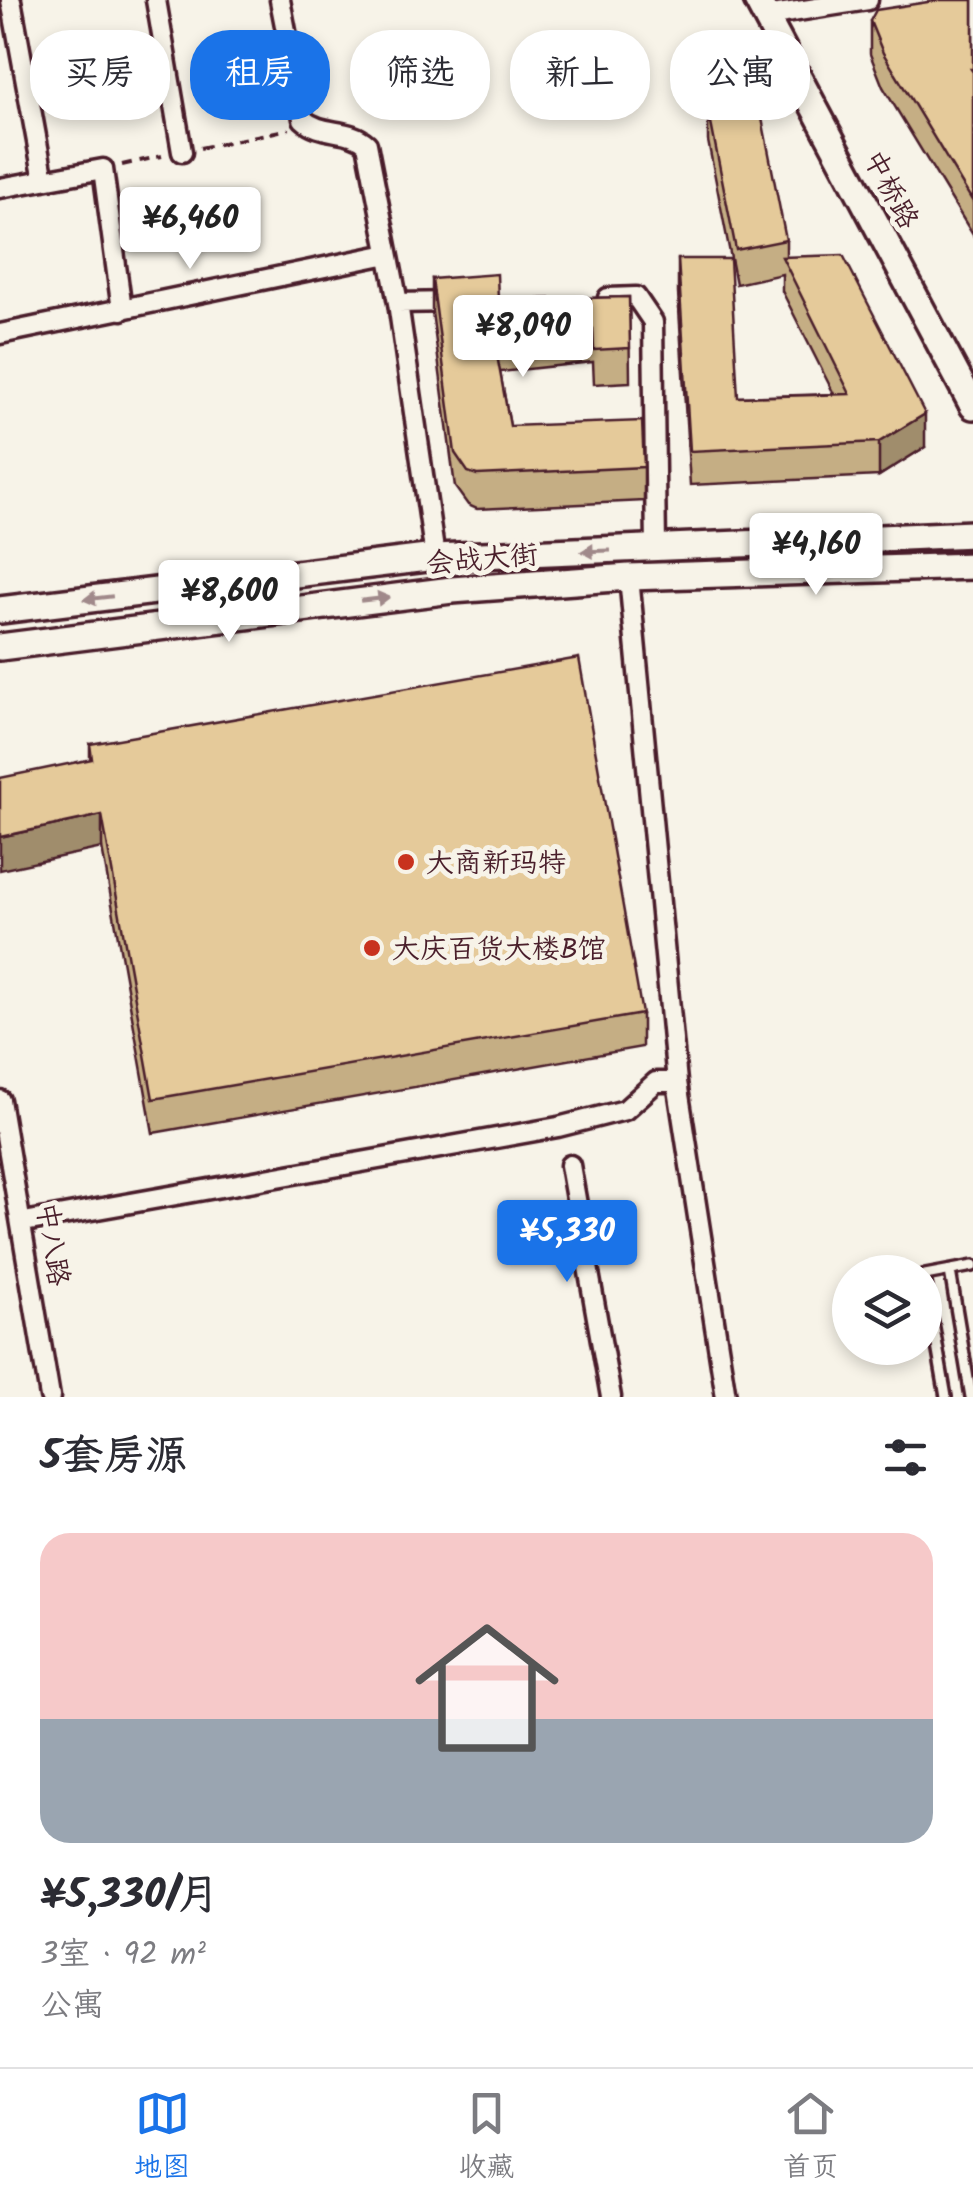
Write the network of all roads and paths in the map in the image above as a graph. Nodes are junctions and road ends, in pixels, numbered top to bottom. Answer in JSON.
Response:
{"nodes":[{"id":1,"x":11,"y":0,"type":"edge"},
{"id":2,"x":156,"y":0,"type":"edge"},
{"id":3,"x":280,"y":0,"type":"edge"},
{"id":4,"x":868,"y":0,"type":"edge"},
{"id":5,"x":762,"y":8,"type":"edge"},
{"id":6,"x":309,"y":124,"type":"junction"},
{"id":7,"x":182,"y":152,"type":"junction"},
{"id":8,"x":103,"y":169,"type":"junction"},
{"id":9,"x":44,"y":180,"type":"junction"},
{"id":10,"x":0,"y":188,"type":"edge"},
{"id":11,"x":388,"y":254,"type":"junction"},
{"id":12,"x":596,"y":298,"type":"edge"},
{"id":13,"x":477,"y":301,"type":"edge"},
{"id":14,"x":398,"y":303,"type":"junction"},
{"id":15,"x":122,"y":310,"type":"junction"},
{"id":16,"x":0,"y":334,"type":"edge"},
{"id":17,"x":973,"y":406,"type":"edge"},
{"id":18,"x":973,"y":534,"type":"edge"},
{"id":19,"x":656,"y":548,"type":"junction"},
{"id":20,"x":434,"y":556,"type":"junction"},
{"id":21,"x":973,"y":566,"type":"edge"},
{"id":22,"x":629,"y":577,"type":"junction"},
{"id":23,"x":0,"y":610,"type":"edge"},
{"id":24,"x":0,"y":647,"type":"edge"},
{"id":25,"x":677,"y":1082,"type":"junction"},
{"id":26,"x":0,"y":1100,"type":"edge"},
{"id":27,"x":570,"y":1165,"type":"dead end"},
{"id":28,"x":24,"y":1222,"type":"junction"},
{"id":29,"x":973,"y":1266,"type":"edge"},
{"id":30,"x":950,"y":1271,"type":"junction"},
{"id":31,"x":942,"y":1273,"type":"edge"},
{"id":32,"x":940,"y":1365,"type":"edge"},
{"id":33,"x":50,"y":1397,"type":"edge"},
{"id":34,"x":611,"y":1397,"type":"edge"},
{"id":35,"x":726,"y":1397,"type":"edge"},
{"id":36,"x":946,"y":1397,"type":"edge"},
{"id":37,"x":971,"y":1397,"type":"edge"}],
"edges":[{"from":1,"to":9,"type":"street"},
{"from":2,"to":7,"type":"street"},
{"from":3,"to":6,"type":"street"},
{"from":4,"to":5,"type":"street"},
{"from":5,"to":17,"type":"main road","name":"中桥路"},
{"from":6,"to":7,"type":"path"},
{"from":6,"to":11,"type":"street"},
{"from":7,"to":8,"type":"path"},
{"from":8,"to":9,"type":"street"},
{"from":8,"to":15,"type":"street"},
{"from":9,"to":10,"type":"street"},
{"from":11,"to":14,"type":"street"},
{"from":11,"to":15,"type":"street"},
{"from":12,"to":19,"type":"street"},
{"from":13,"to":14,"type":"street"},
{"from":14,"to":20,"type":"street"},
{"from":15,"to":16,"type":"street"},
{"from":18,"to":19,"type":"main road"},
{"from":19,"to":20,"type":"main road","one_way":true},
{"from":20,"to":23,"type":"main road","one_way":true},
{"from":21,"to":22,"type":"main road","name":"会战大街"},
{"from":24,"to":22,"type":"main road","name":"会战大街","one_way":true},
{"from":22,"to":25,"type":"street"},
{"from":25,"to":28,"type":"street"},
{"from":25,"to":35,"type":"street"},
{"from":26,"to":28,"type":"street","name":"中八路"},
{"from":27,"to":34,"type":"street"},
{"from":28,"to":33,"type":"street","name":"中八路"},
{"from":29,"to":30,"type":"lane"},
{"from":30,"to":31,"type":"lane"},
{"from":30,"to":37,"type":"lane"},
{"from":32,"to":36,"type":"lane"}]}
